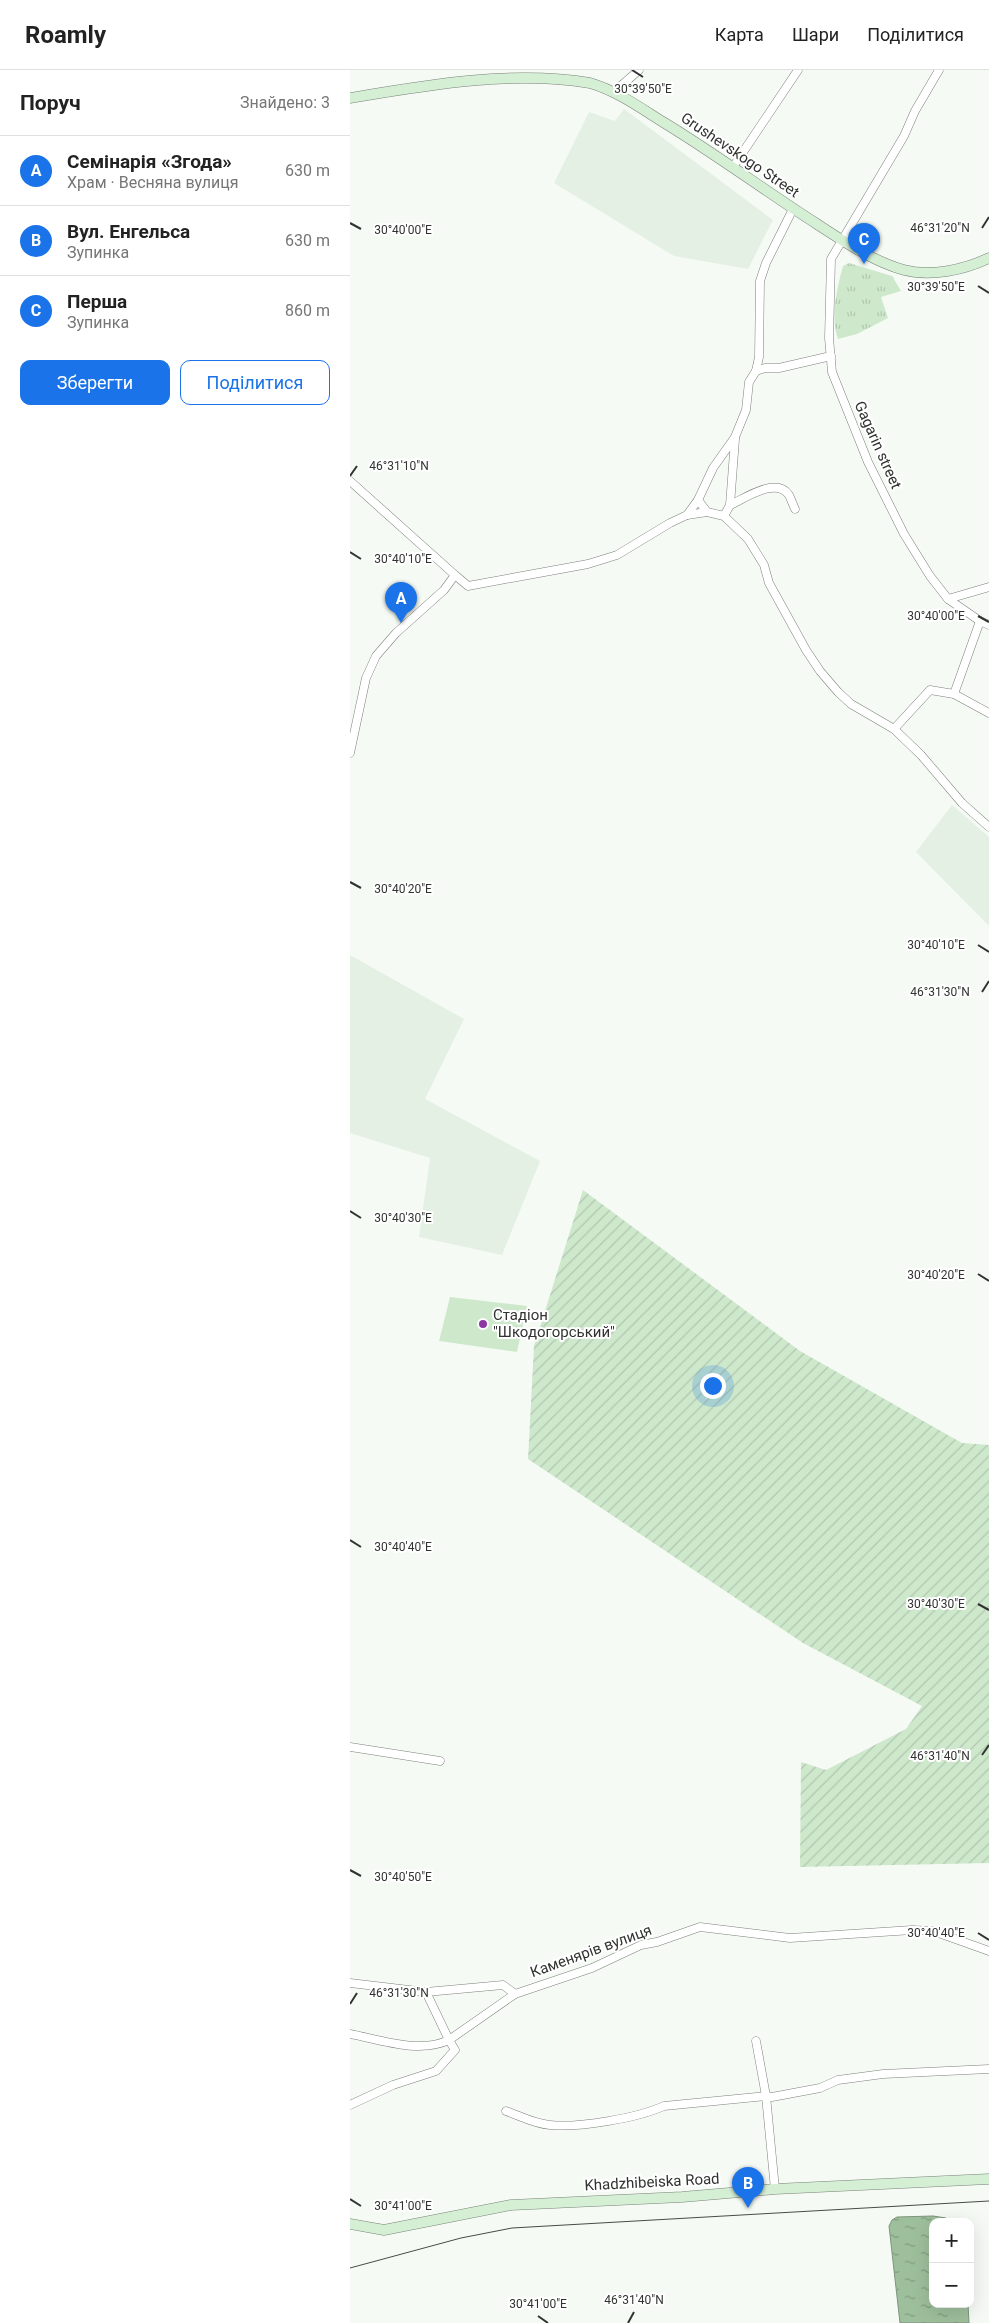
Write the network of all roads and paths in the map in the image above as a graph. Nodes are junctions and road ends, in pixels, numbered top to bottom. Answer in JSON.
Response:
{"nodes":[{"id":1,"x":639,"y":70,"type":"edge"},
{"id":2,"x":798,"y":70,"type":"edge"},
{"id":3,"x":939,"y":70,"type":"edge"},
{"id":4,"x":614,"y":92,"type":"junction"},
{"id":5,"x":350,"y":98,"type":"edge"},
{"id":6,"x":732,"y":167,"type":"junction"},
{"id":7,"x":794,"y":209,"type":"junction"},
{"id":8,"x":840,"y":240,"type":"junction"},
{"id":9,"x":989,"y":258,"type":"edge"},
{"id":10,"x":831,"y":356,"type":"junction"},
{"id":11,"x":756,"y":371,"type":"junction"},
{"id":12,"x":735,"y":437,"type":"junction"},
{"id":13,"x":350,"y":481,"type":"edge"},
{"id":14,"x":698,"y":500,"type":"junction"},
{"id":15,"x":730,"y":505,"type":"junction"},
{"id":16,"x":795,"y":510,"type":"dead end"},
{"id":17,"x":707,"y":512,"type":"junction"},
{"id":18,"x":687,"y":515,"type":"junction"},
{"id":19,"x":724,"y":516,"type":"junction"},
{"id":20,"x":455,"y":575,"type":"junction"},
{"id":21,"x":989,"y":587,"type":"edge"},
{"id":22,"x":948,"y":599,"type":"junction"},
{"id":23,"x":980,"y":621,"type":"junction"},
{"id":24,"x":989,"y":625,"type":"edge"},
{"id":25,"x":954,"y":694,"type":"junction"},
{"id":26,"x":989,"y":713,"type":"edge"},
{"id":27,"x":894,"y":729,"type":"junction"},
{"id":28,"x":350,"y":753,"type":"edge"},
{"id":29,"x":989,"y":827,"type":"edge"},
{"id":30,"x":350,"y":1747,"type":"edge"},
{"id":31,"x":440,"y":1761,"type":"dead end"},
{"id":32,"x":989,"y":1951,"type":"edge"},
{"id":33,"x":350,"y":1983,"type":"edge"},
{"id":34,"x":426,"y":1992,"type":"junction"},
{"id":35,"x":515,"y":1994,"type":"junction"},
{"id":36,"x":350,"y":2034,"type":"edge"},
{"id":37,"x":449,"y":2040,"type":"junction"},
{"id":38,"x":756,"y":2041,"type":"dead end"},
{"id":39,"x":989,"y":2069,"type":"edge"},
{"id":40,"x":766,"y":2096,"type":"junction"},
{"id":41,"x":350,"y":2105,"type":"edge"},
{"id":42,"x":506,"y":2111,"type":"dead end"},
{"id":43,"x":989,"y":2179,"type":"edge"},
{"id":44,"x":775,"y":2189,"type":"junction"},
{"id":45,"x":350,"y":2224,"type":"edge"}],
"edges":[{"from":1,"to":4,"type":"street"},
{"from":2,"to":6,"type":"street"},
{"from":3,"to":8,"type":"street","name":"Gagarin street"},
{"from":4,"to":5,"type":"main road","name":"Grushevskogo Street"},
{"from":4,"to":6,"type":"main road","name":"Grushevskogo Street"},
{"from":6,"to":7,"type":"main road","name":"Grushevskogo Street"},
{"from":7,"to":8,"type":"main road","name":"Grushevskogo Street"},
{"from":7,"to":11,"type":"street"},
{"from":8,"to":9,"type":"main road","name":"Grushevskogo Street"},
{"from":8,"to":10,"type":"street","name":"Gagarin street"},
{"from":10,"to":11,"type":"street"},
{"from":10,"to":22,"type":"street","name":"Gagarin street"},
{"from":11,"to":12,"type":"street"},
{"from":12,"to":14,"type":"street"},
{"from":12,"to":15,"type":"street"},
{"from":13,"to":20,"type":"street"},
{"from":14,"to":17,"type":"street"},
{"from":14,"to":18,"type":"street"},
{"from":15,"to":16,"type":"street"},
{"from":15,"to":19,"type":"street"},
{"from":17,"to":18,"type":"street"},
{"from":17,"to":19,"type":"street"},
{"from":18,"to":20,"type":"street"},
{"from":19,"to":27,"type":"street"},
{"from":20,"to":28,"type":"street"},
{"from":21,"to":22,"type":"street"},
{"from":22,"to":23,"type":"street","name":"Gagarin street"},
{"from":23,"to":24,"type":"street","name":"Gagarin street"},
{"from":23,"to":25,"type":"street"},
{"from":25,"to":26,"type":"street"},
{"from":25,"to":27,"type":"street"},
{"from":27,"to":29,"type":"street"},
{"from":30,"to":31,"type":"street"},
{"from":32,"to":35,"type":"street","name":"Каменярів вулиця"},
{"from":33,"to":34,"type":"street","name":"Каменярів вулиця"},
{"from":34,"to":35,"type":"street","name":"Каменярів вулиця"},
{"from":34,"to":37,"type":"street"},
{"from":35,"to":37,"type":"street"},
{"from":36,"to":37,"type":"street"},
{"from":37,"to":41,"type":"street"},
{"from":38,"to":40,"type":"street"},
{"from":39,"to":40,"type":"street"},
{"from":40,"to":42,"type":"street"},
{"from":40,"to":44,"type":"street"},
{"from":43,"to":44,"type":"main road","name":"Khadzhibeiska Road"},
{"from":44,"to":45,"type":"main road","name":"Khadzhibeiska Road"}]}
